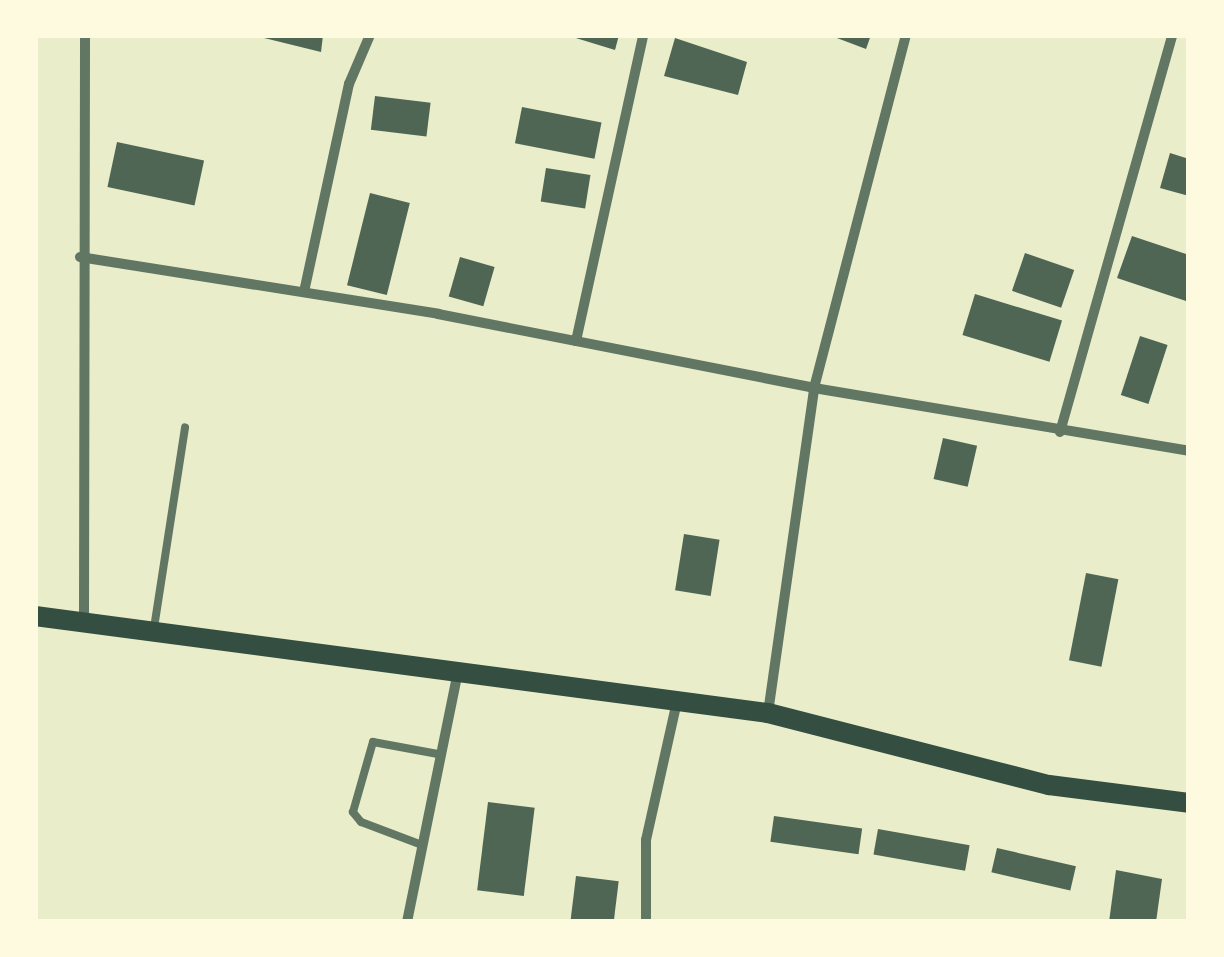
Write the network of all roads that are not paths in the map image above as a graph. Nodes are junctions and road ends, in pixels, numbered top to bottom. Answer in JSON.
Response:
{"nodes":[{"id":1,"x":86,"y":35,"type":"edge"},
{"id":2,"x":370,"y":35,"type":"edge"},
{"id":3,"x":643,"y":35,"type":"edge"},
{"id":4,"x":906,"y":35,"type":"edge"},
{"id":5,"x":1172,"y":35,"type":"edge"},
{"id":6,"x":80,"y":256,"type":"junction"},
{"id":7,"x":304,"y":292,"type":"junction"},
{"id":8,"x":576,"y":341,"type":"junction"},
{"id":9,"x":814,"y":388,"type":"junction"},
{"id":10,"x":185,"y":427,"type":"dead end"},
{"id":11,"x":1060,"y":432,"type":"junction"},
{"id":12,"x":1189,"y":451,"type":"edge"},
{"id":13,"x":35,"y":616,"type":"edge"},
{"id":14,"x":84,"y":619,"type":"junction"},
{"id":15,"x":154,"y":628,"type":"junction"},
{"id":16,"x":458,"y":670,"type":"junction"},
{"id":17,"x":677,"y":700,"type":"junction"},
{"id":18,"x":768,"y":713,"type":"junction"},
{"id":19,"x":438,"y":754,"type":"junction"},
{"id":20,"x":1189,"y":803,"type":"edge"},
{"id":21,"x":422,"y":845,"type":"junction"},
{"id":22,"x":408,"y":922,"type":"edge"},
{"id":23,"x":646,"y":922,"type":"edge"}],
"edges":[{"from":1,"to":6,"type":"street"},
{"from":2,"to":7,"type":"street"},
{"from":3,"to":8,"type":"street"},
{"from":4,"to":9,"type":"street"},
{"from":5,"to":11,"type":"street"},
{"from":6,"to":7,"type":"street"},
{"from":6,"to":14,"type":"street"},
{"from":7,"to":8,"type":"street"},
{"from":8,"to":9,"type":"street"},
{"from":9,"to":11,"type":"street"},
{"from":9,"to":18,"type":"street"},
{"from":10,"to":15,"type":"lane"},
{"from":11,"to":12,"type":"street"},
{"from":13,"to":14,"type":"main road"},
{"from":14,"to":15,"type":"main road"},
{"from":15,"to":16,"type":"main road"},
{"from":16,"to":17,"type":"main road"},
{"from":16,"to":19,"type":"street"},
{"from":17,"to":18,"type":"main road"},
{"from":17,"to":23,"type":"street"},
{"from":18,"to":20,"type":"main road"},
{"from":19,"to":21,"type":"street"},
{"from":19,"to":21,"type":"lane"},
{"from":21,"to":22,"type":"street"}]}
